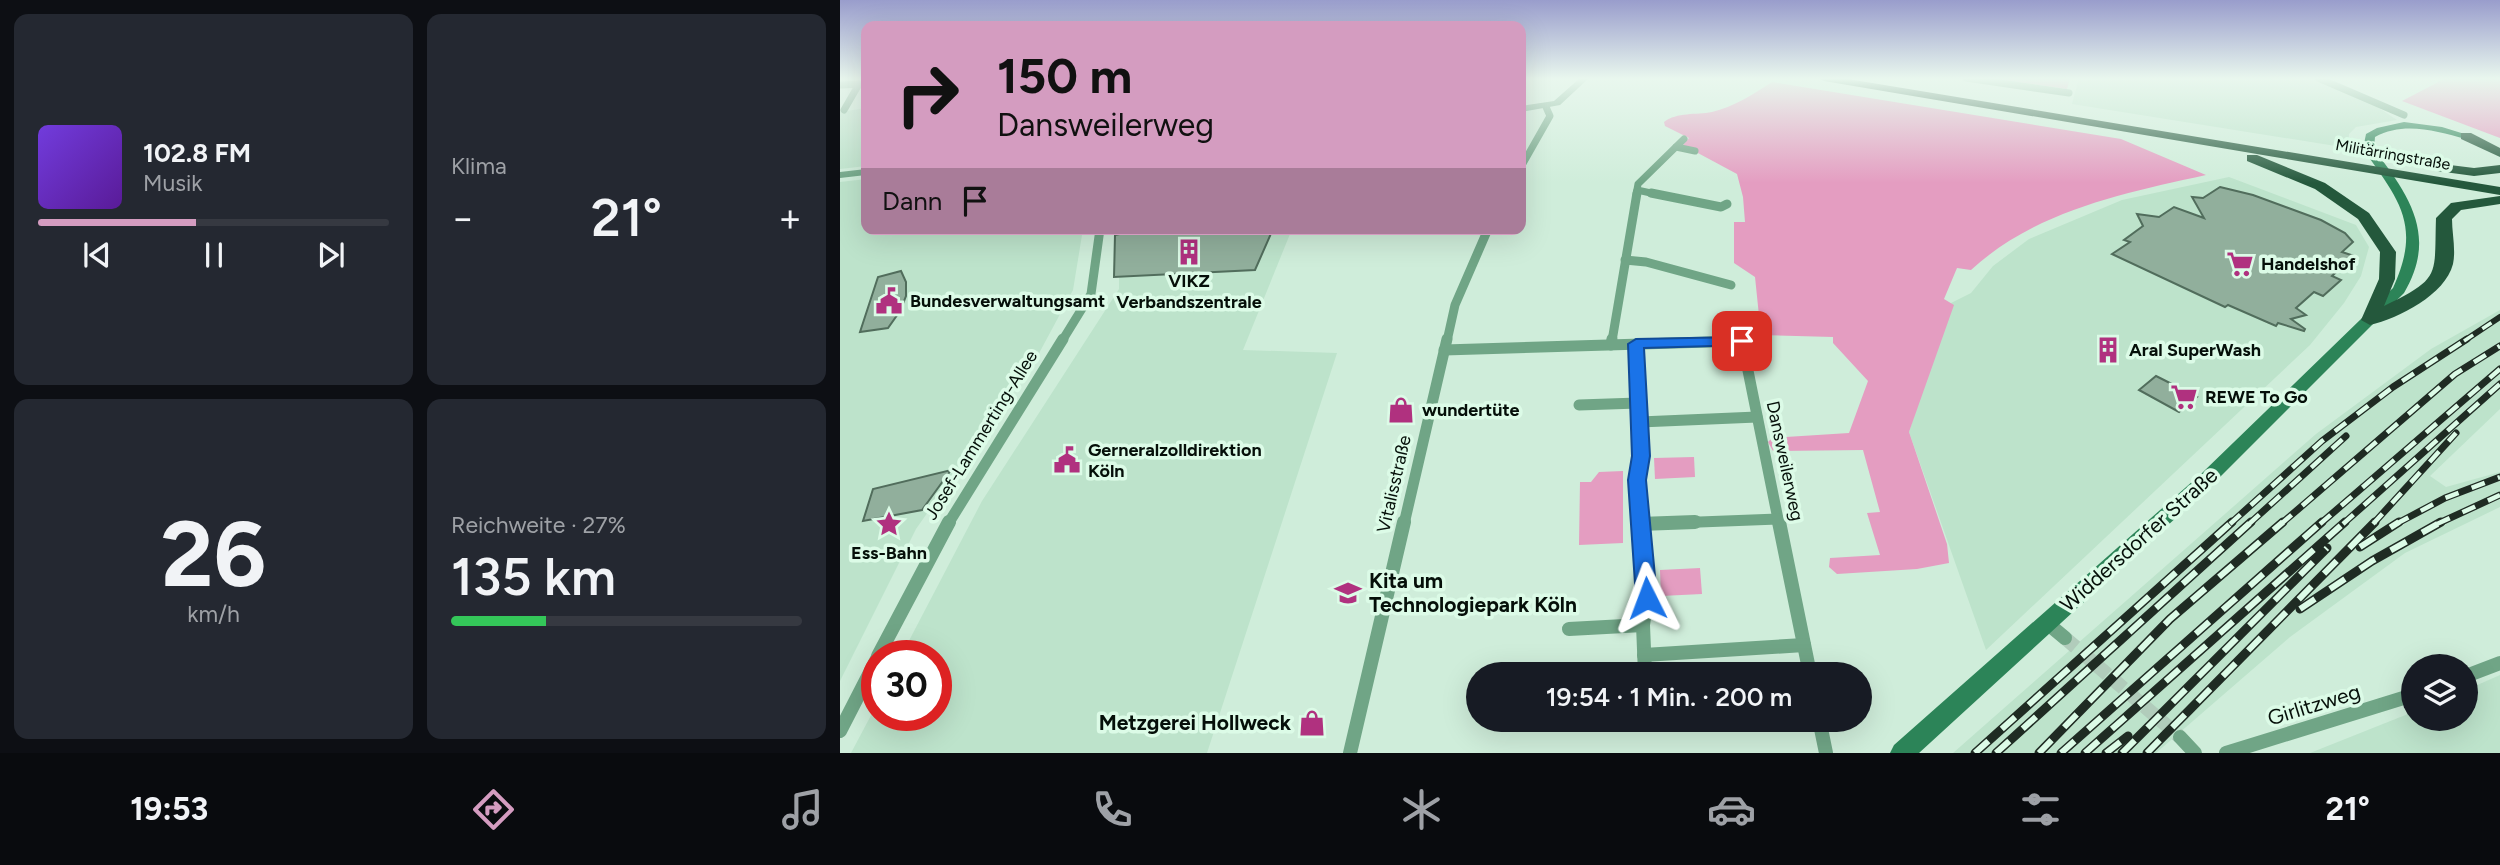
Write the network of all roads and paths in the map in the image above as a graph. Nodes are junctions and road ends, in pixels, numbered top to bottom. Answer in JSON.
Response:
{"nodes":[{"id":1,"x":1548,"y":113,"type":"edge"},
{"id":2,"x":2039,"y":113,"type":"edge"},
{"id":3,"x":2088,"y":113,"type":"edge"},
{"id":4,"x":2400,"y":113,"type":"edge"},
{"id":5,"x":2404,"y":115,"type":"dead end"},
{"id":6,"x":2160,"y":133,"type":"junction"},
{"id":7,"x":2466,"y":136,"type":"junction"},
{"id":8,"x":1684,"y":139,"type":"dead end"},
{"id":9,"x":1676,"y":147,"type":"junction"},
{"id":10,"x":2500,"y":147,"type":"edge"},
{"id":11,"x":1695,"y":151,"type":"dead end"},
{"id":12,"x":2500,"y":153,"type":"edge"},
{"id":13,"x":2343,"y":154,"type":"junction"},
{"id":14,"x":1526,"y":158,"type":"edge"},
{"id":15,"x":2500,"y":169,"type":"edge"},
{"id":16,"x":861,"y":173,"type":"edge"},
{"id":17,"x":840,"y":175,"type":"edge"},
{"id":18,"x":2500,"y":183,"type":"edge"},
{"id":19,"x":1637,"y":190,"type":"junction"},
{"id":20,"x":2500,"y":191,"type":"edge"},
{"id":21,"x":2500,"y":200,"type":"edge"},
{"id":22,"x":1727,"y":204,"type":"dead end"},
{"id":23,"x":1099,"y":235,"type":"edge"},
{"id":24,"x":1485,"y":235,"type":"edge"},
{"id":25,"x":1625,"y":260,"type":"junction"},
{"id":26,"x":1731,"y":285,"type":"dead end"},
{"id":27,"x":2370,"y":320,"type":"junction"},
{"id":28,"x":1636,"y":344,"type":"junction"},
{"id":29,"x":1611,"y":345,"type":"junction"},
{"id":30,"x":1444,"y":350,"type":"junction"},
{"id":31,"x":1638,"y":403,"type":"junction"},
{"id":32,"x":1578,"y":405,"type":"dead end"},
{"id":33,"x":1757,"y":417,"type":"junction"},
{"id":34,"x":1640,"y":422,"type":"junction"},
{"id":35,"x":1778,"y":519,"type":"junction"},
{"id":36,"x":1640,"y":524,"type":"junction"},
{"id":37,"x":2047,"y":623,"type":"junction"},
{"id":38,"x":1643,"y":625,"type":"junction"},
{"id":39,"x":1569,"y":629,"type":"dead end"},
{"id":40,"x":2065,"y":638,"type":"tunnel mouth"},
{"id":41,"x":886,"y":640,"type":"edge"},
{"id":42,"x":1804,"y":645,"type":"junction"},
{"id":43,"x":1644,"y":655,"type":"junction"},
{"id":44,"x":1644,"y":662,"type":"edge"},
{"id":45,"x":1808,"y":662,"type":"edge"},
{"id":46,"x":2500,"y":663,"type":"edge"},
{"id":47,"x":2478,"y":671,"type":"edge"},
{"id":48,"x":861,"y":690,"type":"edge"},
{"id":49,"x":2401,"y":699,"type":"edge"},
{"id":50,"x":840,"y":731,"type":"edge"},
{"id":51,"x":1822,"y":732,"type":"edge"},
{"id":52,"x":2180,"y":737,"type":"tunnel mouth"},
{"id":53,"x":1350,"y":753,"type":"edge"},
{"id":54,"x":1826,"y":753,"type":"edge"},
{"id":55,"x":1902,"y":753,"type":"edge"},
{"id":56,"x":2195,"y":753,"type":"edge"},
{"id":57,"x":2226,"y":753,"type":"edge"}],
"edges":[{"from":1,"to":14,"type":"street"},
{"from":2,"to":6,"type":"highway","name":"Militärringstraße"},
{"from":3,"to":13,"type":"highway","name":"Militärringstraße"},
{"from":4,"to":5,"type":"street"},
{"from":6,"to":20,"type":"highway","name":"Militärringstraße"},
{"from":6,"to":27,"type":"highway"},
{"from":7,"to":10,"type":"highway"},
{"from":7,"to":12,"type":"highway"},
{"from":7,"to":27,"type":"main road","name":"Widdersdorfer Straße"},
{"from":8,"to":9,"type":"street"},
{"from":9,"to":11,"type":"street"},
{"from":9,"to":19,"type":"street"},
{"from":13,"to":15,"type":"highway"},
{"from":13,"to":18,"type":"highway","name":"Militärringstraße"},
{"from":16,"to":17,"type":"street"},
{"from":19,"to":22,"type":"street"},
{"from":19,"to":25,"type":"street"},
{"from":21,"to":27,"type":"highway"},
{"from":23,"to":41,"type":"street","name":"Josef-Lammerting-Allee"},
{"from":24,"to":30,"type":"street","name":"Vitalisstraße"},
{"from":25,"to":26,"type":"street"},
{"from":25,"to":29,"type":"street"},
{"from":27,"to":37,"type":"main road","name":"Widdersdorfer Straße"},
{"from":28,"to":29,"type":"street","name":"Dansweilerweg"},
{"from":28,"to":31,"type":"street"},
{"from":28,"to":33,"type":"street","name":"Dansweilerweg"},
{"from":29,"to":30,"type":"street","name":"Dansweilerweg"},
{"from":30,"to":53,"type":"street","name":"Vitalisstraße"},
{"from":31,"to":32,"type":"street"},
{"from":31,"to":34,"type":"street"},
{"from":33,"to":34,"type":"street"},
{"from":33,"to":35,"type":"street","name":"Dansweilerweg"},
{"from":34,"to":36,"type":"street"},
{"from":35,"to":36,"type":"street"},
{"from":35,"to":42,"type":"street","name":"Dansweilerweg"},
{"from":36,"to":38,"type":"street"},
{"from":37,"to":40,"type":"street"},
{"from":37,"to":55,"type":"main road","name":"Widdersdorfer Straße"},
{"from":38,"to":39,"type":"street"},
{"from":38,"to":43,"type":"street"},
{"from":42,"to":43,"type":"street"},
{"from":42,"to":45,"type":"street","name":"Dansweilerweg"},
{"from":43,"to":44,"type":"street"},
{"from":46,"to":47,"type":"street"},
{"from":48,"to":50,"type":"street","name":"Josef-Lammerting-Allee"},
{"from":49,"to":57,"type":"street","name":"Girlitzweg"},
{"from":51,"to":54,"type":"street"},
{"from":52,"to":56,"type":"street"}]}
